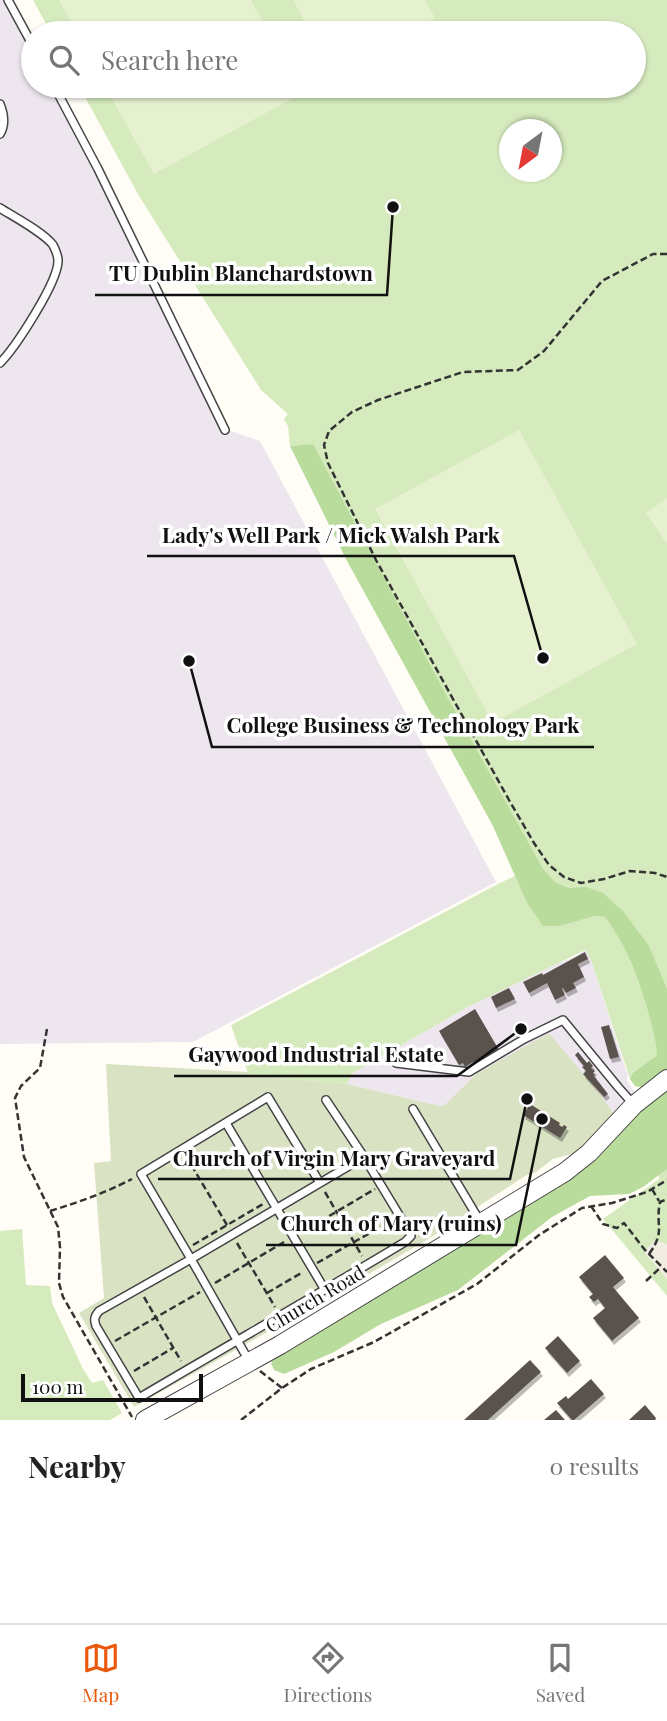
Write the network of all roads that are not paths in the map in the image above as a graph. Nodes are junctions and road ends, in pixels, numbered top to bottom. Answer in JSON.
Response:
{"nodes":[{"id":1,"x":8,"y":0,"type":"edge"},
{"id":2,"x":21,"y":24,"type":"edge"},
{"id":3,"x":60,"y":98,"type":"edge"},
{"id":4,"x":0,"y":104,"type":"edge"},
{"id":5,"x":0,"y":134,"type":"edge"},
{"id":6,"x":0,"y":208,"type":"edge"},
{"id":7,"x":0,"y":363,"type":"edge"},
{"id":8,"x":225,"y":430,"type":"dead end"},
{"id":9,"x":396,"y":1063,"type":"dead end"},
{"id":10,"x":667,"y":1079,"type":"edge"},
{"id":11,"x":327,"y":1100,"type":"dead end"},
{"id":12,"x":634,"y":1105,"type":"junction"},
{"id":13,"x":413,"y":1109,"type":"dead end"},
{"id":14,"x":226,"y":1123,"type":"junction"},
{"id":15,"x":363,"y":1157,"type":"junction"},
{"id":16,"x":320,"y":1183,"type":"junction"},
{"id":17,"x":276,"y":1208,"type":"junction"},
{"id":18,"x":482,"y":1223,"type":"junction"},
{"id":19,"x":191,"y":1259,"type":"junction"},
{"id":20,"x":325,"y":1290,"type":"junction"},
{"id":21,"x":237,"y":1340,"type":"junction"},
{"id":22,"x":251,"y":1361,"type":"junction"},
{"id":23,"x":145,"y":1420,"type":"edge"}],
"edges":[{"from":1,"to":2,"type":"lane"},
{"from":3,"to":8,"type":"lane"},
{"from":4,"to":5,"type":"lane"},
{"from":6,"to":7,"type":"lane"},
{"from":9,"to":12,"type":"lane"},
{"from":10,"to":12,"type":"street","name":"Church Road"},
{"from":11,"to":15,"type":"lane"},
{"from":12,"to":18,"type":"street","name":"Church Road"},
{"from":13,"to":18,"type":"lane"},
{"from":14,"to":16,"type":"lane"},
{"from":14,"to":17,"type":"lane"},
{"from":14,"to":19,"type":"lane"},
{"from":15,"to":16,"type":"lane"},
{"from":15,"to":20,"type":"lane"},
{"from":16,"to":17,"type":"lane"},
{"from":17,"to":19,"type":"lane"},
{"from":17,"to":20,"type":"lane"},
{"from":18,"to":22,"type":"street","name":"Church Road"},
{"from":19,"to":21,"type":"lane"},
{"from":19,"to":21,"type":"lane"},
{"from":20,"to":21,"type":"lane"},
{"from":21,"to":22,"type":"lane"},
{"from":22,"to":23,"type":"street","name":"Church Road"}]}
